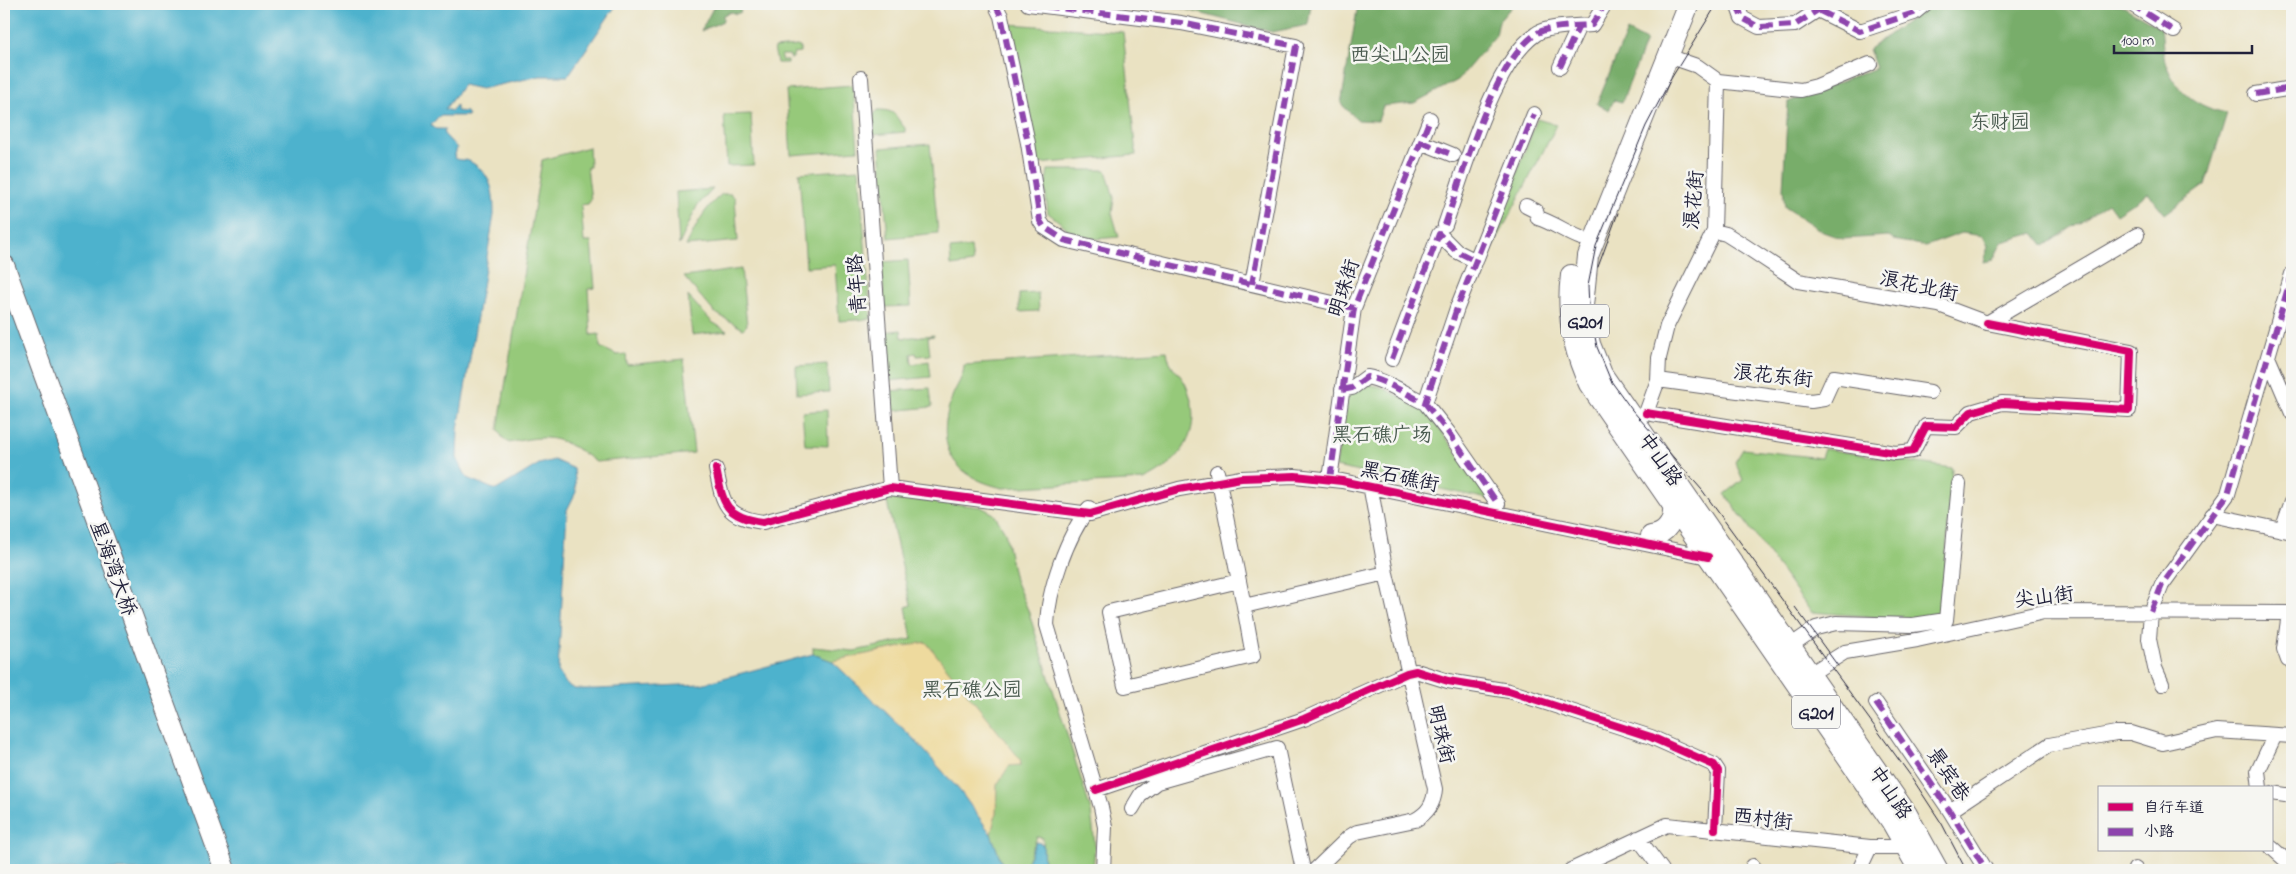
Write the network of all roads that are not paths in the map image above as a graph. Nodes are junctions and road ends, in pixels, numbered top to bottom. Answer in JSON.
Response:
{"nodes":[{"id":1,"x":995,"y":4,"type":"edge"},
{"id":2,"x":1028,"y":4,"type":"edge"},
{"id":3,"x":1605,"y":4,"type":"edge"},
{"id":4,"x":1675,"y":4,"type":"edge"},
{"id":5,"x":1689,"y":4,"type":"edge"},
{"id":6,"x":1737,"y":4,"type":"edge"},
{"id":7,"x":1925,"y":4,"type":"edge"},
{"id":8,"x":2131,"y":4,"type":"edge"},
{"id":9,"x":1823,"y":7,"type":"edge"},
{"id":10,"x":1579,"y":26,"type":"junction"},
{"id":11,"x":2174,"y":31,"type":"dead end"},
{"id":12,"x":1668,"y":56,"type":"junction"},
{"id":13,"x":1870,"y":64,"type":"dead end"},
{"id":14,"x":1560,"y":67,"type":"dead end"},
{"id":15,"x":861,"y":78,"type":"dead end"},
{"id":16,"x":1718,"y":80,"type":"junction"},
{"id":17,"x":2292,"y":88,"type":"edge"},
{"id":18,"x":2256,"y":94,"type":"dead end"},
{"id":19,"x":1534,"y":114,"type":"dead end"},
{"id":20,"x":1430,"y":120,"type":"dead end"},
{"id":21,"x":1421,"y":142,"type":"junction"},
{"id":22,"x":1453,"y":155,"type":"dead end"},
{"id":23,"x":1526,"y":206,"type":"dead end"},
{"id":24,"x":1445,"y":225,"type":"dead end"},
{"id":25,"x":1714,"y":231,"type":"junction"},
{"id":26,"x":2137,"y":236,"type":"dead end"},
{"id":27,"x":1581,"y":238,"type":"junction"},
{"id":28,"x":1476,"y":261,"type":"junction"},
{"id":29,"x":4,"y":265,"type":"edge"},
{"id":30,"x":2292,"y":274,"type":"edge"},
{"id":31,"x":1252,"y":284,"type":"junction"},
{"id":32,"x":4,"y":292,"type":"edge"},
{"id":33,"x":1354,"y":308,"type":"junction"},
{"id":34,"x":1987,"y":323,"type":"junction"},
{"id":35,"x":2268,"y":357,"type":"junction"},
{"id":36,"x":1392,"y":359,"type":"dead end"},
{"id":37,"x":1658,"y":380,"type":"junction"},
{"id":38,"x":1342,"y":390,"type":"junction"},
{"id":39,"x":1930,"y":392,"type":"dead end"},
{"id":40,"x":1425,"y":404,"type":"junction"},
{"id":41,"x":2292,"y":413,"type":"edge"},
{"id":42,"x":1640,"y":416,"type":"junction"},
{"id":43,"x":716,"y":469,"type":"dead end"},
{"id":44,"x":1330,"y":475,"type":"junction"},
{"id":45,"x":1218,"y":476,"type":"junction"},
{"id":46,"x":1369,"y":482,"type":"junction"},
{"id":47,"x":1959,"y":484,"type":"dead end"},
{"id":48,"x":890,"y":488,"type":"junction"},
{"id":49,"x":2292,"y":501,"type":"edge"},
{"id":50,"x":1498,"y":504,"type":"junction"},
{"id":51,"x":1673,"y":506,"type":"junction"},
{"id":52,"x":1695,"y":508,"type":"junction"},
{"id":53,"x":1085,"y":514,"type":"junction"},
{"id":54,"x":2212,"y":515,"type":"junction"},
{"id":55,"x":2287,"y":531,"type":"edge"},
{"id":56,"x":1659,"y":542,"type":"junction"},
{"id":57,"x":1697,"y":545,"type":"junction"},
{"id":58,"x":1386,"y":573,"type":"junction"},
{"id":59,"x":1239,"y":581,"type":"junction"},
{"id":60,"x":1762,"y":605,"type":"junction"},
{"id":61,"x":1244,"y":606,"type":"junction"},
{"id":62,"x":2152,"y":612,"type":"junction"},
{"id":63,"x":2291,"y":613,"type":"edge"},
{"id":64,"x":1790,"y":646,"type":"junction"},
{"id":65,"x":2292,"y":661,"type":"edge"},
{"id":66,"x":1408,"y":673,"type":"junction"},
{"id":67,"x":1810,"y":674,"type":"junction"},
{"id":68,"x":2162,"y":684,"type":"dead end"},
{"id":69,"x":1876,"y":703,"type":"dead end"},
{"id":70,"x":2275,"y":735,"type":"junction"},
{"id":71,"x":2292,"y":736,"type":"edge"},
{"id":72,"x":2260,"y":786,"type":"edge"},
{"id":73,"x":1096,"y":790,"type":"junction"},
{"id":74,"x":2274,"y":793,"type":"edge"},
{"id":75,"x":2292,"y":796,"type":"edge"},
{"id":76,"x":1132,"y":809,"type":"dead end"},
{"id":77,"x":1950,"y":811,"type":"junction"},
{"id":78,"x":1715,"y":829,"type":"junction"},
{"id":79,"x":1638,"y":838,"type":"junction"},
{"id":80,"x":1870,"y":847,"type":"junction"},
{"id":81,"x":1907,"y":847,"type":"junction"},
{"id":82,"x":2274,"y":850,"type":"edge"},
{"id":83,"x":2291,"y":866,"type":"edge"},
{"id":84,"x":216,"y":870,"type":"edge"},
{"id":85,"x":225,"y":870,"type":"edge"},
{"id":86,"x":1103,"y":870,"type":"edge"},
{"id":87,"x":1304,"y":870,"type":"edge"},
{"id":88,"x":1315,"y":870,"type":"edge"},
{"id":89,"x":1571,"y":870,"type":"edge"},
{"id":90,"x":1662,"y":870,"type":"edge"},
{"id":91,"x":1863,"y":870,"type":"edge"},
{"id":92,"x":1920,"y":870,"type":"edge"},
{"id":93,"x":1938,"y":870,"type":"edge"},
{"id":94,"x":1986,"y":870,"type":"edge"}],
"edges":[{"from":1,"to":31,"type":"street"},
{"from":2,"to":31,"type":"street"},
{"from":3,"to":10,"type":"street"},
{"from":4,"to":27,"type":"highway","name":"中山路","number":"G201"},
{"from":5,"to":12,"type":"highway","name":"中山路","number":"G201"},
{"from":6,"to":9,"type":"street"},
{"from":7,"to":9,"type":"street"},
{"from":8,"to":11,"type":"street"},
{"from":10,"to":14,"type":"street"},
{"from":10,"to":24,"type":"street"},
{"from":12,"to":16,"type":"street"},
{"from":12,"to":42,"type":"highway","name":"中山路","number":"G201"},
{"from":13,"to":16,"type":"street"},
{"from":15,"to":48,"type":"street","name":"青年路"},
{"from":16,"to":25,"type":"street","name":"浪花街"},
{"from":17,"to":18,"type":"street"},
{"from":19,"to":28,"type":"street"},
{"from":20,"to":21,"type":"street","name":"明珠街"},
{"from":21,"to":22,"type":"street"},
{"from":21,"to":33,"type":"street","name":"明珠街"},
{"from":23,"to":27,"type":"street"},
{"from":25,"to":34,"type":"street","name":"浪花北街"},
{"from":25,"to":37,"type":"street","name":"浪花街"},
{"from":26,"to":34,"type":"street"},
{"from":27,"to":51,"type":"highway","name":"中山路","number":"G201"},
{"from":28,"to":36,"type":"street"},
{"from":28,"to":40,"type":"street"},
{"from":29,"to":85,"type":"highway","name":"星海湾大桥"},
{"from":30,"to":35,"type":"street"},
{"from":31,"to":33,"type":"street"},
{"from":32,"to":84,"type":"highway","name":"星海湾大桥"},
{"from":33,"to":38,"type":"street","name":"明珠街"},
{"from":34,"to":42,"type":"street","name":"浪花北街"},
{"from":35,"to":41,"type":"street"},
{"from":35,"to":54,"type":"street"},
{"from":37,"to":39,"type":"street","name":"浪花东街"},
{"from":37,"to":42,"type":"street","name":"浪花街"},
{"from":38,"to":40,"type":"street"},
{"from":38,"to":44,"type":"street","name":"明珠街"},
{"from":40,"to":50,"type":"street"},
{"from":42,"to":52,"type":"highway","name":"中山路","number":"G201"},
{"from":43,"to":48,"type":"street"},
{"from":44,"to":45,"type":"street","name":"黑石礁街"},
{"from":44,"to":46,"type":"street","name":"黑石礁街"},
{"from":45,"to":53,"type":"street","name":"黑石礁街"},
{"from":45,"to":59,"type":"street"},
{"from":46,"to":50,"type":"street","name":"黑石礁街"},
{"from":46,"to":56,"type":"street","name":"黑石礁街"},
{"from":46,"to":58,"type":"street","name":"明珠街"},
{"from":47,"to":64,"type":"street"},
{"from":48,"to":53,"type":"street"},
{"from":49,"to":55,"type":"street"},
{"from":50,"to":56,"type":"street","name":"黑石礁街"},
{"from":51,"to":56,"type":"highway"},
{"from":51,"to":57,"type":"highway","name":"中山路","number":"G201"},
{"from":52,"to":57,"type":"street"},
{"from":52,"to":60,"type":"highway","name":"中山路","number":"G201"},
{"from":53,"to":73,"type":"street","name":"黑石礁街"},
{"from":54,"to":55,"type":"street"},
{"from":54,"to":62,"type":"street"},
{"from":56,"to":57,"type":"street","name":"黑石礁街"},
{"from":56,"to":57,"type":"street","name":"黑石礁街"},
{"from":56,"to":57,"type":"street","name":"黑石礁街"},
{"from":57,"to":60,"type":"highway"},
{"from":57,"to":81,"type":"highway","name":"中山路","number":"G201"},
{"from":58,"to":61,"type":"street"},
{"from":58,"to":66,"type":"street","name":"明珠街"},
{"from":59,"to":61,"type":"street"},
{"from":59,"to":61,"type":"street"},
{"from":60,"to":64,"type":"highway","name":"中山路","number":"G201"},
{"from":62,"to":63,"type":"street","name":"尖山街"},
{"from":62,"to":67,"type":"street","name":"尖山街"},
{"from":62,"to":68,"type":"street"},
{"from":63,"to":65,"type":"street"},
{"from":64,"to":67,"type":"highway","name":"中山路","number":"G201"},
{"from":66,"to":73,"type":"street"},
{"from":66,"to":78,"type":"street"},
{"from":66,"to":88,"type":"street","name":"明珠街"},
{"from":67,"to":93,"type":"highway","name":"中山路","number":"G201"},
{"from":69,"to":77,"type":"street","name":"景宾巷"},
{"from":70,"to":71,"type":"street"},
{"from":70,"to":72,"type":"street"},
{"from":70,"to":77,"type":"street"},
{"from":73,"to":86,"type":"street","name":"黑石礁街"},
{"from":74,"to":75,"type":"street"},
{"from":76,"to":87,"type":"street"},
{"from":77,"to":94,"type":"street","name":"景宾巷"},
{"from":78,"to":79,"type":"street","name":"西村街"},
{"from":78,"to":80,"type":"street","name":"西村街"},
{"from":79,"to":89,"type":"street","name":"西村街"},
{"from":79,"to":90,"type":"street"},
{"from":80,"to":81,"type":"street","name":"西村街"},
{"from":80,"to":91,"type":"street"},
{"from":81,"to":92,"type":"highway","name":"中山路","number":"G201"},
{"from":82,"to":83,"type":"street"}]}
